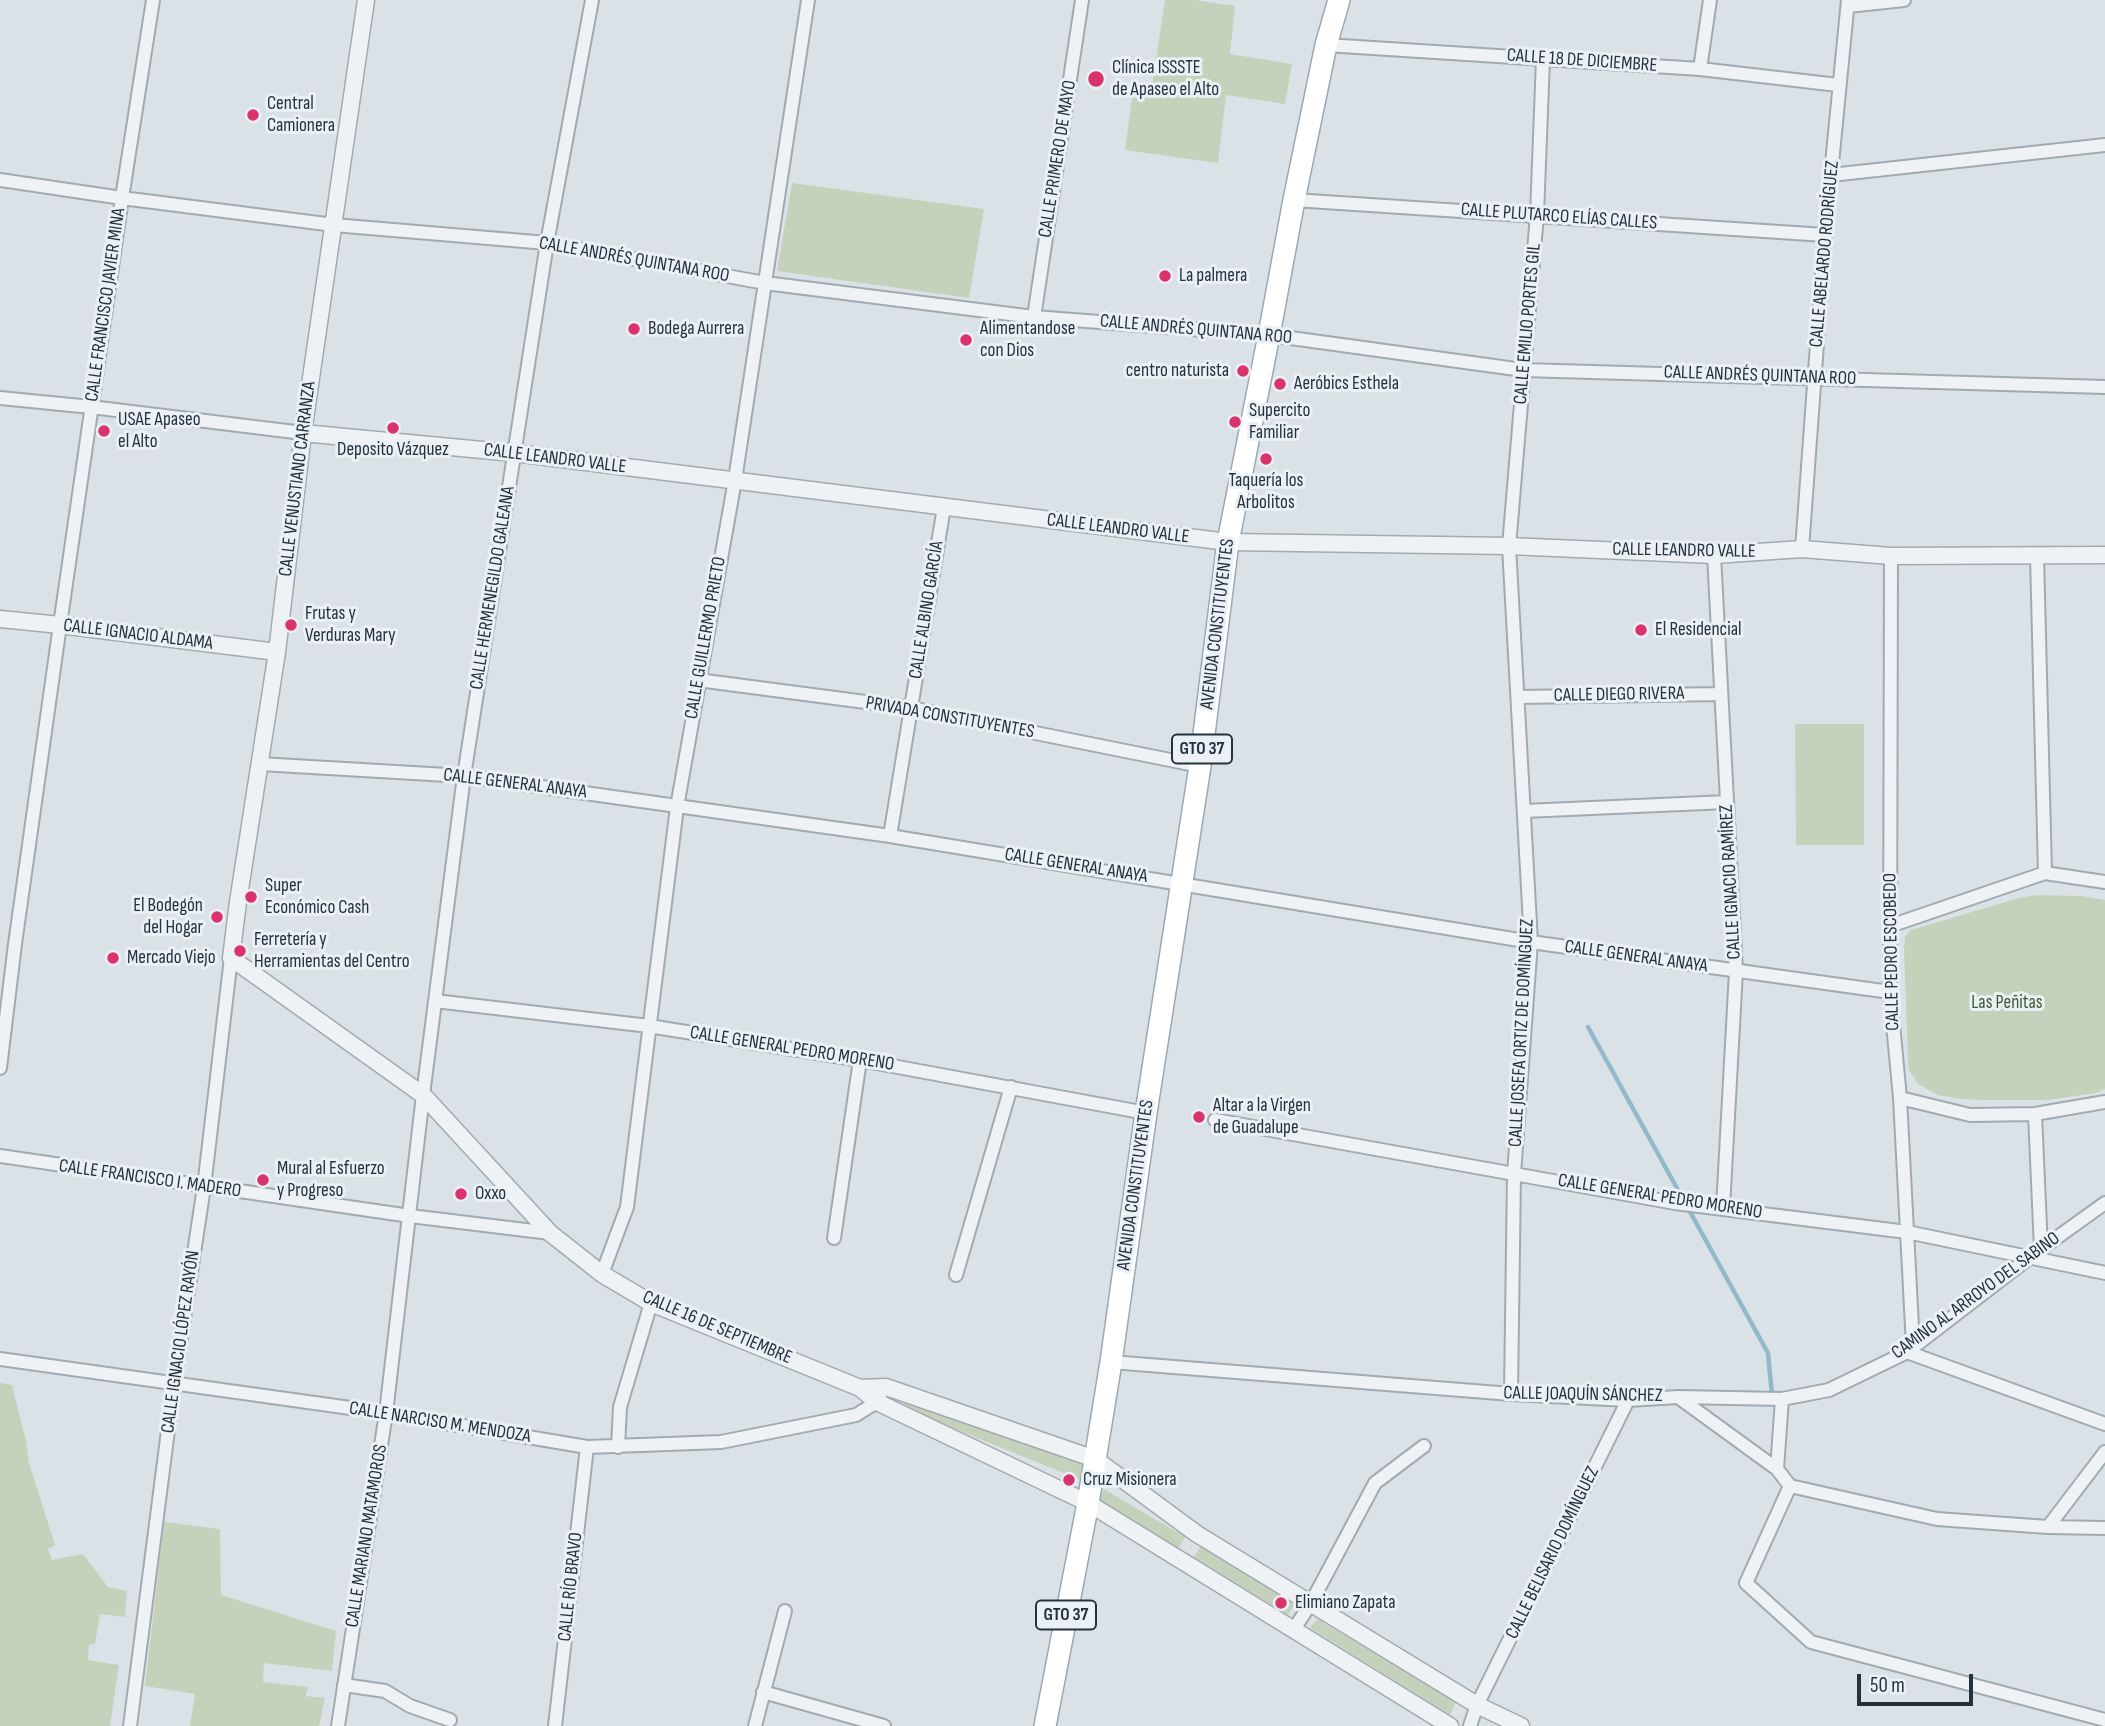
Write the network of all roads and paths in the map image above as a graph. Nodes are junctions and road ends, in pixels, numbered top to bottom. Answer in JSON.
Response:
{"nodes":[{"id":1,"x":153,"y":0,"type":"edge"},
{"id":2,"x":366,"y":0,"type":"edge"},
{"id":3,"x":592,"y":0,"type":"edge"},
{"id":4,"x":808,"y":0,"type":"edge"},
{"id":5,"x":1082,"y":0,"type":"edge"},
{"id":6,"x":1339,"y":0,"type":"edge"},
{"id":7,"x":1710,"y":0,"type":"edge"},
{"id":8,"x":1903,"y":0,"type":"edge"},
{"id":9,"x":1848,"y":3,"type":"edge"},
{"id":10,"x":1326,"y":45,"type":"junction"},
{"id":11,"x":1543,"y":59,"type":"junction"},
{"id":12,"x":1700,"y":69,"type":"junction"},
{"id":13,"x":1838,"y":85,"type":"junction"},
{"id":14,"x":2105,"y":145,"type":"edge"},
{"id":15,"x":1831,"y":175,"type":"junction"},
{"id":16,"x":0,"y":180,"type":"edge"},
{"id":17,"x":122,"y":198,"type":"junction"},
{"id":18,"x":1294,"y":200,"type":"junction"},
{"id":19,"x":1537,"y":215,"type":"junction"},
{"id":20,"x":334,"y":225,"type":"junction"},
{"id":21,"x":1825,"y":235,"type":"junction"},
{"id":22,"x":547,"y":243,"type":"junction"},
{"id":23,"x":765,"y":283,"type":"junction"},
{"id":24,"x":1034,"y":317,"type":"junction"},
{"id":25,"x":1269,"y":335,"type":"junction"},
{"id":26,"x":1523,"y":370,"type":"junction"},
{"id":27,"x":1815,"y":378,"type":"junction"},
{"id":28,"x":2105,"y":387,"type":"edge"},
{"id":29,"x":0,"y":398,"type":"edge"},
{"id":30,"x":91,"y":407,"type":"junction"},
{"id":31,"x":303,"y":433,"type":"junction"},
{"id":32,"x":514,"y":453,"type":"junction"},
{"id":33,"x":735,"y":480,"type":"junction"},
{"id":34,"x":944,"y":508,"type":"junction"},
{"id":35,"x":1228,"y":542,"type":"junction"},
{"id":36,"x":1510,"y":546,"type":"junction"},
{"id":37,"x":1802,"y":549,"type":"junction"},
{"id":38,"x":1714,"y":555,"type":"junction"},
{"id":39,"x":2105,"y":555,"type":"edge"},
{"id":40,"x":1891,"y":556,"type":"junction"},
{"id":41,"x":2037,"y":556,"type":"junction"},
{"id":42,"x":0,"y":619,"type":"edge"},
{"id":43,"x":60,"y":625,"type":"junction"},
{"id":44,"x":277,"y":652,"type":"junction"},
{"id":45,"x":698,"y":680,"type":"junction"},
{"id":46,"x":1721,"y":694,"type":"junction"},
{"id":47,"x":1518,"y":697,"type":"junction"},
{"id":48,"x":911,"y":708,"type":"junction"},
{"id":49,"x":260,"y":764,"type":"junction"},
{"id":50,"x":1199,"y":766,"type":"junction"},
{"id":51,"x":464,"y":776,"type":"junction"},
{"id":52,"x":1727,"y":802,"type":"junction"},
{"id":53,"x":677,"y":807,"type":"junction"},
{"id":54,"x":1524,"y":811,"type":"junction"},
{"id":55,"x":890,"y":836,"type":"junction"},
{"id":56,"x":2045,"y":873,"type":"junction"},
{"id":57,"x":2105,"y":882,"type":"edge"},
{"id":58,"x":1181,"y":883,"type":"junction"},
{"id":59,"x":1891,"y":926,"type":"junction"},
{"id":60,"x":1531,"y":942,"type":"junction"},
{"id":61,"x":231,"y":958,"type":"junction"},
{"id":62,"x":1736,"y":971,"type":"junction"},
{"id":63,"x":1891,"y":992,"type":"junction"},
{"id":64,"x":435,"y":1001,"type":"junction"},
{"id":65,"x":649,"y":1026,"type":"junction"},
{"id":66,"x":860,"y":1060,"type":"junction"},
{"id":67,"x":0,"y":1069,"type":"edge"},
{"id":68,"x":1011,"y":1087,"type":"junction"},
{"id":69,"x":423,"y":1095,"type":"junction"},
{"id":70,"x":1900,"y":1098,"type":"junction"},
{"id":71,"x":2105,"y":1101,"type":"edge"},
{"id":72,"x":1146,"y":1113,"type":"junction"},
{"id":73,"x":2035,"y":1114,"type":"junction"},
{"id":74,"x":1215,"y":1120,"type":"dead end"},
{"id":75,"x":0,"y":1156,"type":"edge"},
{"id":76,"x":1514,"y":1174,"type":"junction"},
{"id":77,"x":204,"y":1187,"type":"junction"},
{"id":78,"x":2105,"y":1203,"type":"edge"},
{"id":79,"x":1723,"y":1208,"type":"junction"},
{"id":80,"x":410,"y":1216,"type":"junction"},
{"id":81,"x":550,"y":1233,"type":"junction"},
{"id":82,"x":1907,"y":1233,"type":"junction"},
{"id":83,"x":834,"y":1238,"type":"dead end"},
{"id":84,"x":2041,"y":1249,"type":"junction"},
{"id":85,"x":2029,"y":1259,"type":"junction"},
{"id":86,"x":2105,"y":1273,"type":"edge"},
{"id":87,"x":602,"y":1274,"type":"junction"},
{"id":88,"x":956,"y":1275,"type":"dead end"},
{"id":89,"x":651,"y":1303,"type":"junction"},
{"id":90,"x":1910,"y":1349,"type":"junction"},
{"id":91,"x":0,"y":1359,"type":"edge"},
{"id":92,"x":1111,"y":1362,"type":"junction"},
{"id":93,"x":174,"y":1384,"type":"junction"},
{"id":94,"x":886,"y":1387,"type":"junction"},
{"id":95,"x":860,"y":1388,"type":"junction"},
{"id":96,"x":1511,"y":1394,"type":"junction"},
{"id":97,"x":1678,"y":1397,"type":"junction"},
{"id":98,"x":1782,"y":1399,"type":"junction"},
{"id":99,"x":1628,"y":1400,"type":"junction"},
{"id":100,"x":877,"y":1402,"type":"junction"},
{"id":101,"x":386,"y":1413,"type":"junction"},
{"id":102,"x":2105,"y":1424,"type":"edge"},
{"id":103,"x":1424,"y":1446,"type":"dead end"},
{"id":104,"x":587,"y":1447,"type":"junction"},
{"id":105,"x":618,"y":1447,"type":"junction"},
{"id":106,"x":2105,"y":1452,"type":"edge"},
{"id":107,"x":1096,"y":1459,"type":"junction"},
{"id":108,"x":1777,"y":1469,"type":"junction"},
{"id":109,"x":1790,"y":1486,"type":"junction"},
{"id":110,"x":1088,"y":1503,"type":"junction"},
{"id":111,"x":2048,"y":1527,"type":"junction"},
{"id":112,"x":2105,"y":1528,"type":"edge"},
{"id":113,"x":1197,"y":1534,"type":"junction"},
{"id":114,"x":1181,"y":1562,"type":"junction"},
{"id":115,"x":1311,"y":1604,"type":"junction"},
{"id":116,"x":785,"y":1611,"type":"dead end"},
{"id":117,"x":1294,"y":1629,"type":"junction"},
{"id":118,"x":344,"y":1685,"type":"junction"},
{"id":119,"x":764,"y":1692,"type":"junction"},
{"id":120,"x":1477,"y":1705,"type":"junction"},
{"id":121,"x":450,"y":1720,"type":"dead end"},
{"id":122,"x":2105,"y":1720,"type":"edge"},
{"id":123,"x":130,"y":1726,"type":"edge"},
{"id":124,"x":338,"y":1726,"type":"edge"},
{"id":125,"x":555,"y":1726,"type":"edge"},
{"id":126,"x":755,"y":1726,"type":"edge"},
{"id":127,"x":884,"y":1726,"type":"edge"},
{"id":128,"x":1045,"y":1726,"type":"edge"},
{"id":129,"x":1450,"y":1726,"type":"edge"},
{"id":130,"x":1470,"y":1726,"type":"edge"},
{"id":131,"x":1521,"y":1726,"type":"edge"}],
"edges":[{"from":1,"to":17,"type":"street","name":"CALLE FRANCISCO JAVIER MINA"},
{"from":2,"to":20,"type":"street","name":"CALLE VENUSTIANO CARRANZA"},
{"from":3,"to":22,"type":"street","name":"CALLE HERMENEGILDO GALEANA"},
{"from":4,"to":23,"type":"street","name":"CALLE GUILLERMO PRIETO"},
{"from":5,"to":24,"type":"street","name":"CALLE PRIMERO DE MAYO"},
{"from":6,"to":10,"type":"main road","name":"AVENIDA CONSTITUYENTES","number":"GTO 37"},
{"from":7,"to":12,"type":"street"},
{"from":8,"to":9,"type":"street"},
{"from":9,"to":13,"type":"street","name":"CALLE ABELARDO RODRÍGUEZ"},
{"from":10,"to":11,"type":"street","name":"CALLE 18 DE DICIEMBRE"},
{"from":10,"to":18,"type":"main road","name":"AVENIDA CONSTITUYENTES","number":"GTO 37"},
{"from":11,"to":12,"type":"street","name":"CALLE 18 DE DICIEMBRE"},
{"from":11,"to":19,"type":"street","name":"CALLE EMILIO PORTES GIL"},
{"from":12,"to":13,"type":"street","name":"CALLE 18 DE DICIEMBRE"},
{"from":13,"to":15,"type":"street","name":"CALLE ABELARDO RODRÍGUEZ"},
{"from":14,"to":15,"type":"street"},
{"from":15,"to":21,"type":"street","name":"CALLE ABELARDO RODRÍGUEZ"},
{"from":16,"to":17,"type":"street","name":"CALLE ANDRÉS QUINTANA ROO"},
{"from":17,"to":20,"type":"street","name":"CALLE ANDRÉS QUINTANA ROO"},
{"from":17,"to":30,"type":"street","name":"CALLE FRANCISCO JAVIER MINA"},
{"from":18,"to":19,"type":"street","name":"CALLE PLUTARCO ELÍAS CALLES"},
{"from":18,"to":25,"type":"main road","name":"AVENIDA CONSTITUYENTES","number":"GTO 37"},
{"from":19,"to":21,"type":"street","name":"CALLE PLUTARCO ELÍAS CALLES"},
{"from":19,"to":26,"type":"street","name":"CALLE EMILIO PORTES GIL"},
{"from":20,"to":22,"type":"street","name":"CALLE ANDRÉS QUINTANA ROO"},
{"from":20,"to":31,"type":"street","name":"CALLE VENUSTIANO CARRANZA"},
{"from":21,"to":27,"type":"street","name":"CALLE ABELARDO RODRÍGUEZ"},
{"from":22,"to":23,"type":"street","name":"CALLE ANDRÉS QUINTANA ROO"},
{"from":22,"to":32,"type":"street","name":"CALLE HERMENEGILDO GALEANA"},
{"from":23,"to":24,"type":"street","name":"CALLE ANDRÉS QUINTANA ROO"},
{"from":23,"to":33,"type":"street","name":"CALLE GUILLERMO PRIETO"},
{"from":24,"to":25,"type":"street","name":"CALLE ANDRÉS QUINTANA ROO"},
{"from":25,"to":26,"type":"street","name":"CALLE ANDRÉS QUINTANA ROO"},
{"from":25,"to":35,"type":"main road","name":"AVENIDA CONSTITUYENTES","number":"GTO 37"},
{"from":26,"to":27,"type":"street","name":"CALLE ANDRÉS QUINTANA ROO"},
{"from":26,"to":36,"type":"street","name":"CALLE EMILIO PORTES GIL"},
{"from":27,"to":28,"type":"street","name":"CALLE ANDRÉS QUINTANA ROO"},
{"from":27,"to":37,"type":"street","name":"CALLE ABELARDO RODRÍGUEZ"},
{"from":29,"to":30,"type":"street"},
{"from":30,"to":31,"type":"street"},
{"from":30,"to":43,"type":"street","name":"CALLE FRANCISCO JAVIER MINA"},
{"from":31,"to":32,"type":"street","name":"CALLE LEANDRO VALLE"},
{"from":31,"to":44,"type":"street","name":"CALLE VENUSTIANO CARRANZA"},
{"from":32,"to":33,"type":"street","name":"CALLE LEANDRO VALLE"},
{"from":32,"to":51,"type":"street","name":"CALLE HERMENEGILDO GALEANA"},
{"from":33,"to":34,"type":"street","name":"CALLE LEANDRO VALLE"},
{"from":33,"to":45,"type":"street","name":"CALLE GUILLERMO PRIETO"},
{"from":34,"to":35,"type":"street","name":"CALLE LEANDRO VALLE"},
{"from":34,"to":48,"type":"street","name":"CALLE ALBINO GARCÍA"},
{"from":35,"to":36,"type":"street","name":"CALLE LEANDRO VALLE"},
{"from":35,"to":50,"type":"main road","name":"AVENIDA CONSTITUYENTES","number":"GTO 37"},
{"from":36,"to":38,"type":"street","name":"CALLE LEANDRO VALLE"},
{"from":36,"to":47,"type":"street","name":"CALLE JOSEFA ORTIZ DE DOMÍNGUEZ"},
{"from":37,"to":38,"type":"street","name":"CALLE LEANDRO VALLE"},
{"from":37,"to":40,"type":"street","name":"CALLE LEANDRO VALLE"},
{"from":38,"to":46,"type":"street","name":"CALLE IGNACIO RAMÍREZ"},
{"from":39,"to":41,"type":"street","name":"CALLE LEANDRO VALLE"},
{"from":40,"to":41,"type":"street","name":"CALLE LEANDRO VALLE"},
{"from":40,"to":59,"type":"street","name":"CALLE PEDRO ESCOBEDO"},
{"from":41,"to":56,"type":"street"},
{"from":42,"to":43,"type":"street","name":"CALLE IGNACIO ALDAMA"},
{"from":43,"to":44,"type":"street","name":"CALLE IGNACIO ALDAMA"},
{"from":43,"to":67,"type":"street","name":"CALLE FRANCISCO JAVIER MINA"},
{"from":44,"to":49,"type":"street","name":"CALLE VENUSTIANO CARRANZA"},
{"from":45,"to":48,"type":"street","name":"PRIVADA CONSTITUYENTES"},
{"from":45,"to":53,"type":"street","name":"CALLE GUILLERMO PRIETO"},
{"from":46,"to":47,"type":"street","name":"CALLE DIEGO RIVERA"},
{"from":46,"to":52,"type":"street","name":"CALLE IGNACIO RAMÍREZ"},
{"from":47,"to":54,"type":"street","name":"CALLE JOSEFA ORTIZ DE DOMÍNGUEZ"},
{"from":48,"to":50,"type":"street","name":"PRIVADA CONSTITUYENTES"},
{"from":48,"to":55,"type":"street","name":"CALLE ALBINO GARCÍA"},
{"from":49,"to":51,"type":"street","name":"CALLE GENERAL ANAYA"},
{"from":49,"to":61,"type":"street","name":"CALLE VENUSTIANO CARRANZA"},
{"from":50,"to":58,"type":"main road","name":"AVENIDA CONSTITUYENTES","number":"GTO 37"},
{"from":51,"to":53,"type":"street","name":"CALLE GENERAL ANAYA"},
{"from":51,"to":64,"type":"street","name":"CALLE HERMENEGILDO GALEANA"},
{"from":52,"to":54,"type":"street"},
{"from":52,"to":62,"type":"street","name":"CALLE IGNACIO RAMÍREZ"},
{"from":53,"to":55,"type":"street","name":"CALLE GENERAL ANAYA"},
{"from":53,"to":65,"type":"street","name":"CALLE GUILLERMO PRIETO"},
{"from":54,"to":60,"type":"street","name":"CALLE JOSEFA ORTIZ DE DOMÍNGUEZ"},
{"from":55,"to":58,"type":"street","name":"CALLE GENERAL ANAYA"},
{"from":56,"to":57,"type":"street"},
{"from":56,"to":59,"type":"street"},
{"from":58,"to":60,"type":"street","name":"CALLE GENERAL ANAYA"},
{"from":58,"to":72,"type":"main road","name":"AVENIDA CONSTITUYENTES","number":"GTO 37"},
{"from":59,"to":63,"type":"street","name":"CALLE PEDRO ESCOBEDO"},
{"from":60,"to":62,"type":"street","name":"CALLE GENERAL ANAYA"},
{"from":60,"to":76,"type":"street","name":"CALLE JOSEFA ORTIZ DE DOMÍNGUEZ"},
{"from":61,"to":69,"type":"street","name":"CALLE 16 DE SEPTIEMBRE"},
{"from":61,"to":77,"type":"street","name":"CALLE IGNACIO LÓPEZ RAYÓN"},
{"from":62,"to":63,"type":"street","name":"CALLE GENERAL ANAYA"},
{"from":62,"to":79,"type":"street","name":"CALLE IGNACIO RAMÍREZ"},
{"from":63,"to":70,"type":"street","name":"CALLE PEDRO ESCOBEDO"},
{"from":64,"to":65,"type":"street","name":"CALLE GENERAL PEDRO MORENO"},
{"from":64,"to":69,"type":"street","name":"CALLE HERMENEGILDO GALEANA"},
{"from":65,"to":66,"type":"street","name":"CALLE GENERAL PEDRO MORENO"},
{"from":65,"to":87,"type":"street","name":"CALLE GUILLERMO PRIETO"},
{"from":66,"to":68,"type":"street","name":"CALLE GENERAL PEDRO MORENO"},
{"from":66,"to":83,"type":"street"},
{"from":68,"to":72,"type":"street","name":"CALLE GENERAL PEDRO MORENO"},
{"from":68,"to":88,"type":"street"},
{"from":69,"to":80,"type":"street","name":"CALLE MARIANO MATAMOROS"},
{"from":69,"to":81,"type":"street","name":"CALLE 16 DE SEPTIEMBRE"},
{"from":70,"to":73,"type":"street"},
{"from":70,"to":82,"type":"street","name":"CALLE PEDRO ESCOBEDO"},
{"from":71,"to":73,"type":"street"},
{"from":72,"to":92,"type":"main road","name":"AVENIDA CONSTITUYENTES","number":"GTO 37"},
{"from":73,"to":84,"type":"street"},
{"from":74,"to":76,"type":"street","name":"CALLE GENERAL PEDRO MORENO"},
{"from":75,"to":77,"type":"street","name":"CALLE FRANCISCO I. MADERO"},
{"from":76,"to":79,"type":"street","name":"CALLE GENERAL PEDRO MORENO"},
{"from":76,"to":96,"type":"street","name":"CALLE JOSEFA ORTIZ DE DOMÍNGUEZ"},
{"from":77,"to":80,"type":"street","name":"CALLE FRANCISCO I. MADERO"},
{"from":77,"to":93,"type":"street","name":"CALLE IGNACIO LÓPEZ RAYÓN"},
{"from":78,"to":84,"type":"street","name":"CAMINO AL ARROYO DEL SABINO"},
{"from":79,"to":82,"type":"street","name":"CALLE GENERAL PEDRO MORENO"},
{"from":80,"to":81,"type":"street","name":"CALLE FRANCISCO I. MADERO"},
{"from":80,"to":101,"type":"street","name":"CALLE MARIANO MATAMOROS"},
{"from":81,"to":87,"type":"street","name":"CALLE 16 DE SEPTIEMBRE"},
{"from":82,"to":85,"type":"street","name":"CALLE GENERAL PEDRO MORENO"},
{"from":82,"to":90,"type":"street","name":"CALLE PEDRO ESCOBEDO"},
{"from":84,"to":85,"type":"street","name":"CAMINO AL ARROYO DEL SABINO"},
{"from":85,"to":86,"type":"street","name":"CALLE GENERAL PEDRO MORENO"},
{"from":85,"to":90,"type":"street","name":"CAMINO AL ARROYO DEL SABINO"},
{"from":87,"to":89,"type":"street","name":"CALLE 16 DE SEPTIEMBRE"},
{"from":89,"to":95,"type":"street","name":"CALLE 16 DE SEPTIEMBRE"},
{"from":89,"to":105,"type":"street"},
{"from":90,"to":98,"type":"street","name":"CAMINO AL ARROYO DEL SABINO"},
{"from":90,"to":102,"type":"street"},
{"from":91,"to":93,"type":"street","name":"CALLE NARCISO M. MENDOZA"},
{"from":92,"to":96,"type":"street","name":"CALLE JOAQUÍN SÁNCHEZ"},
{"from":92,"to":107,"type":"main road","name":"AVENIDA CONSTITUYENTES","number":"GTO 37"},
{"from":93,"to":101,"type":"street","name":"CALLE NARCISO M. MENDOZA"},
{"from":93,"to":123,"type":"street","name":"CALLE IGNACIO LÓPEZ RAYÓN"},
{"from":94,"to":95,"type":"street","name":"CALLE 16 DE SEPTIEMBRE"},
{"from":94,"to":100,"type":"street"},
{"from":94,"to":107,"type":"street","name":"CALLE 16 DE SEPTIEMBRE"},
{"from":95,"to":100,"type":"street","name":"CALLE 16 DE SEPTIEMBRE"},
{"from":96,"to":99,"type":"street","name":"CALLE JOAQUÍN SÁNCHEZ"},
{"from":97,"to":98,"type":"street","name":"CAMINO AL ARROYO DEL SABINO"},
{"from":97,"to":99,"type":"street","name":"CALLE JOAQUÍN SÁNCHEZ"},
{"from":97,"to":108,"type":"street","name":"CALLE JOAQUÍN SÁNCHEZ"},
{"from":98,"to":108,"type":"street"},
{"from":99,"to":120,"type":"street","name":"CALLE BELISARIO DOMÍNGUEZ"},
{"from":100,"to":105,"type":"street","name":"CALLE NARCISO M. MENDOZA"},
{"from":100,"to":110,"type":"street","name":"CALLE 16 DE SEPTIEMBRE"},
{"from":101,"to":104,"type":"street","name":"CALLE NARCISO M. MENDOZA"},
{"from":101,"to":118,"type":"street","name":"CALLE MARIANO MATAMOROS"},
{"from":103,"to":115,"type":"street"},
{"from":104,"to":105,"type":"street","name":"CALLE NARCISO M. MENDOZA"},
{"from":104,"to":125,"type":"street","name":"CALLE RÍO BRAVO"},
{"from":106,"to":111,"type":"street"},
{"from":107,"to":110,"type":"main road","name":"AVENIDA CONSTITUYENTES","number":"GTO 37"},
{"from":107,"to":113,"type":"street","name":"CALLE 16 DE SEPTIEMBRE"},
{"from":108,"to":109,"type":"street","name":"CALLE JOAQUÍN SÁNCHEZ"},
{"from":109,"to":111,"type":"street"},
{"from":109,"to":122,"type":"street"},
{"from":110,"to":114,"type":"street","name":"CALLE 16 DE SEPTIEMBRE"},
{"from":110,"to":128,"type":"main road","number":"GTO 37"},
{"from":111,"to":112,"type":"street"},
{"from":113,"to":114,"type":"street"},
{"from":113,"to":115,"type":"street","name":"CALLE 16 DE SEPTIEMBRE"},
{"from":114,"to":117,"type":"street","name":"CALLE 16 DE SEPTIEMBRE"},
{"from":115,"to":117,"type":"street"},
{"from":115,"to":120,"type":"street","name":"CALLE 16 DE SEPTIEMBRE"},
{"from":116,"to":119,"type":"street"},
{"from":117,"to":129,"type":"street","name":"CALLE 16 DE SEPTIEMBRE"},
{"from":118,"to":121,"type":"street"},
{"from":118,"to":124,"type":"street","name":"CALLE MARIANO MATAMOROS"},
{"from":119,"to":126,"type":"street"},
{"from":119,"to":127,"type":"street"},
{"from":120,"to":130,"type":"street","name":"CALLE BELISARIO DOMÍNGUEZ"},
{"from":120,"to":131,"type":"street","name":"CALLE 16 DE SEPTIEMBRE"}]}
